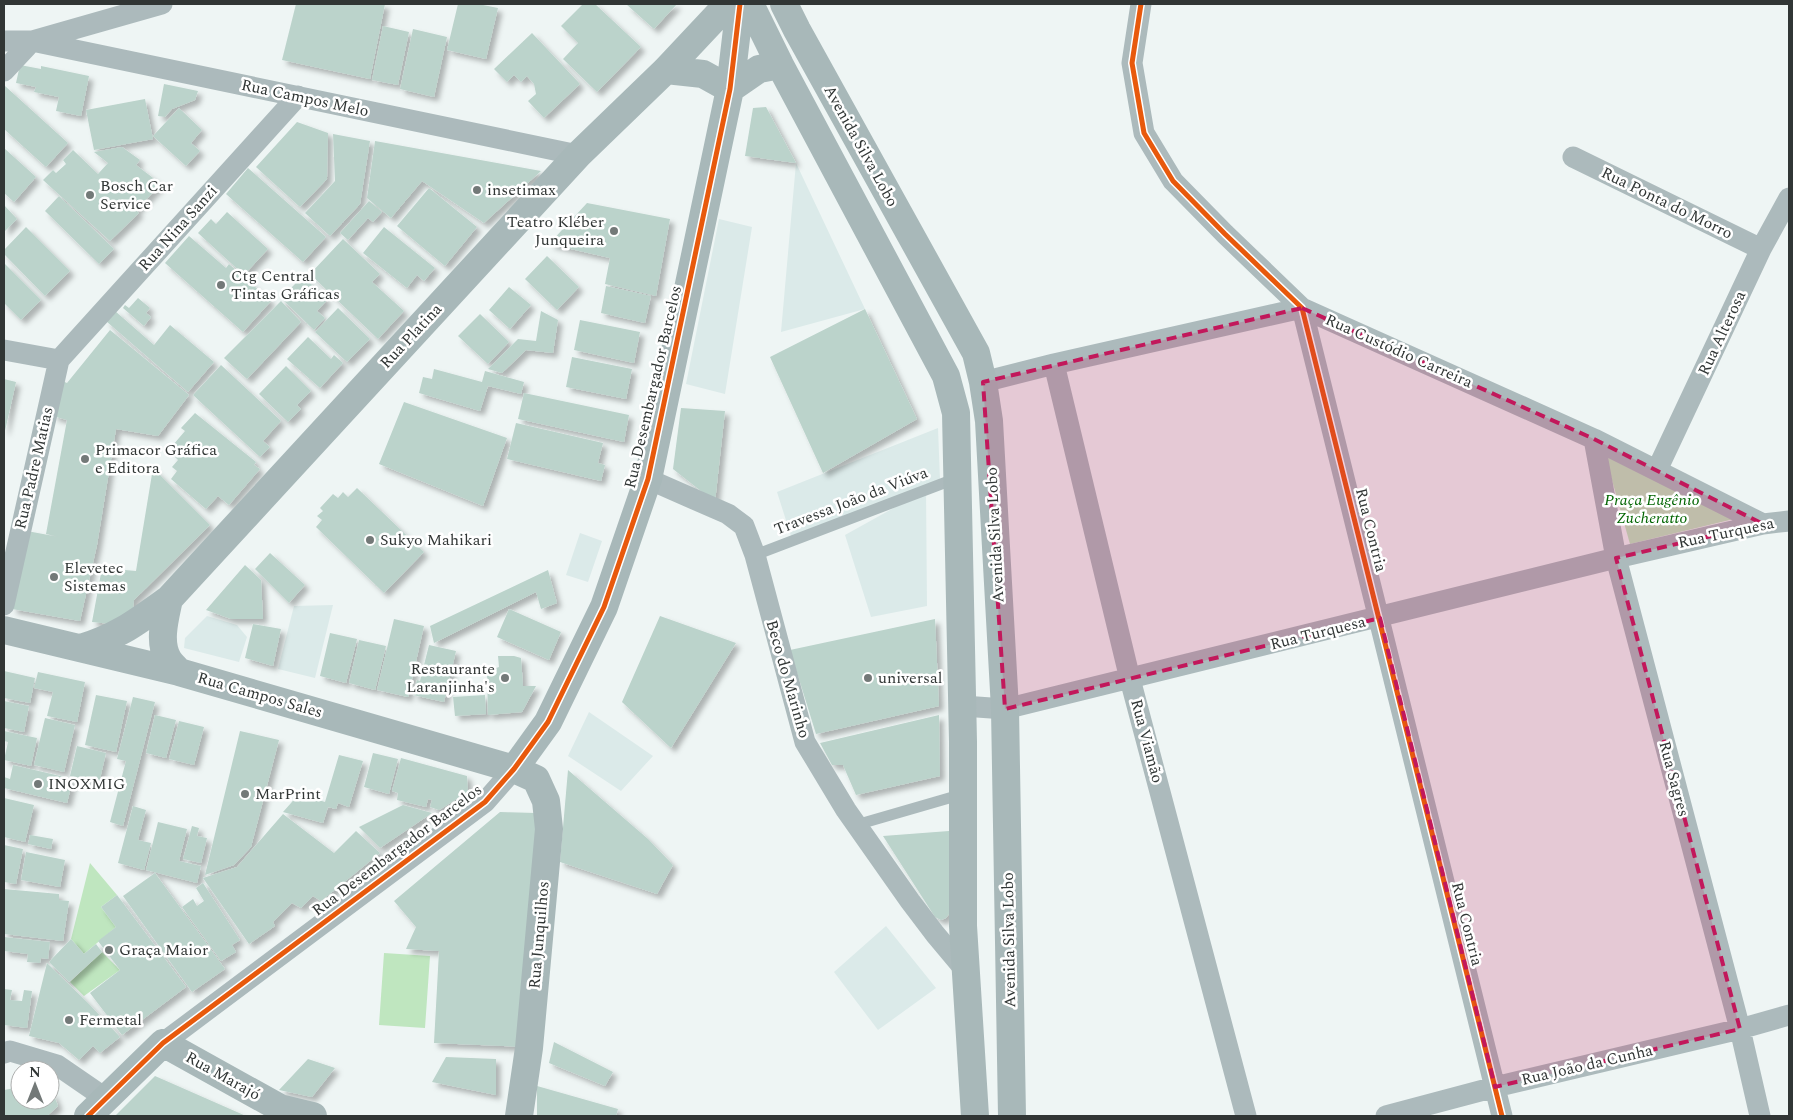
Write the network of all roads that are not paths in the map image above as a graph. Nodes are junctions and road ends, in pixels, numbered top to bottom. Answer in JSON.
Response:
{"nodes":[{"id":1,"x":162,"y":4,"type":"edge"},
{"id":2,"x":728,"y":4,"type":"edge"},
{"id":3,"x":740,"y":4,"type":"edge"},
{"id":4,"x":750,"y":4,"type":"edge"},
{"id":5,"x":784,"y":4,"type":"edge"},
{"id":6,"x":1141,"y":4,"type":"edge"},
{"id":7,"x":4,"y":41,"type":"edge"},
{"id":8,"x":32,"y":41,"type":"junction"},
{"id":9,"x":780,"y":65,"type":"junction"},
{"id":10,"x":666,"y":70,"type":"junction"},
{"id":11,"x":4,"y":72,"type":"edge"},
{"id":12,"x":730,"y":89,"type":"junction"},
{"id":13,"x":298,"y":96,"type":"junction"},
{"id":14,"x":578,"y":155,"type":"junction"},
{"id":15,"x":1573,"y":157,"type":"dead end"},
{"id":16,"x":1789,"y":198,"type":"edge"},
{"id":17,"x":1761,"y":250,"type":"junction"},
{"id":18,"x":1302,"y":308,"type":"junction"},
{"id":19,"x":4,"y":350,"type":"edge"},
{"id":20,"x":59,"y":360,"type":"junction"},
{"id":21,"x":1054,"y":364,"type":"junction"},
{"id":22,"x":983,"y":382,"type":"junction"},
{"id":23,"x":1594,"y":439,"type":"junction"},
{"id":24,"x":1657,"y":470,"type":"junction"},
{"id":25,"x":959,"y":478,"type":"junction"},
{"id":26,"x":648,"y":479,"type":"junction"},
{"id":27,"x":1789,"y":520,"type":"edge"},
{"id":28,"x":1763,"y":524,"type":"junction"},
{"id":29,"x":755,"y":555,"type":"junction"},
{"id":30,"x":1616,"y":558,"type":"junction"},
{"id":31,"x":169,"y":600,"type":"junction"},
{"id":32,"x":4,"y":605,"type":"edge"},
{"id":33,"x":1380,"y":618,"type":"junction"},
{"id":34,"x":4,"y":630,"type":"edge"},
{"id":35,"x":81,"y":648,"type":"junction"},
{"id":36,"x":179,"y":672,"type":"junction"},
{"id":37,"x":1130,"y":679,"type":"junction"},
{"id":38,"x":963,"y":706,"type":"junction"},
{"id":39,"x":1005,"y":709,"type":"junction"},
{"id":40,"x":514,"y":769,"type":"junction"},
{"id":41,"x":963,"y":794,"type":"junction"},
{"id":42,"x":856,"y":824,"type":"junction"},
{"id":43,"x":963,"y":926,"type":"junction"},
{"id":44,"x":935,"y":934,"type":"junction"},
{"id":45,"x":966,"y":971,"type":"junction"},
{"id":46,"x":1789,"y":1016,"type":"edge"},
{"id":47,"x":1740,"y":1029,"type":"junction"},
{"id":48,"x":163,"y":1043,"type":"junction"},
{"id":49,"x":4,"y":1053,"type":"edge"},
{"id":50,"x":1495,"y":1087,"type":"junction"},
{"id":51,"x":96,"y":1107,"type":"edge"},
{"id":52,"x":1010,"y":1114,"type":"edge"},
{"id":53,"x":313,"y":1116,"type":"edge"},
{"id":54,"x":519,"y":1116,"type":"edge"},
{"id":55,"x":975,"y":1116,"type":"edge"},
{"id":56,"x":1246,"y":1116,"type":"edge"},
{"id":57,"x":1386,"y":1116,"type":"edge"},
{"id":58,"x":1502,"y":1116,"type":"edge"},
{"id":59,"x":1760,"y":1116,"type":"edge"}],
"edges":[{"from":1,"to":8,"type":"street"},
{"from":2,"to":10,"type":"street","name":"Rua Platina"},
{"from":3,"to":12,"type":"street","name":"Rua Desembargador Barcelos"},
{"from":4,"to":9,"type":"street","name":"Avenida Silva Lobo"},
{"from":5,"to":22,"type":"street","name":"Avenida Silva Lobo"},
{"from":6,"to":18,"type":"street"},
{"from":7,"to":8,"type":"street"},
{"from":8,"to":11,"type":"street"},
{"from":8,"to":13,"type":"street","name":"Rua Campos Melo"},
{"from":9,"to":12,"type":"street"},
{"from":9,"to":25,"type":"street","name":"Avenida Silva Lobo"},
{"from":10,"to":12,"type":"street"},
{"from":10,"to":14,"type":"street","name":"Rua Platina"},
{"from":12,"to":26,"type":"street","name":"Rua Desembargador Barcelos"},
{"from":13,"to":14,"type":"street","name":"Rua Campos Melo"},
{"from":13,"to":20,"type":"street","name":"Rua Nina Sanzi"},
{"from":14,"to":31,"type":"street","name":"Rua Platina"},
{"from":15,"to":17,"type":"street","name":"Rua Ponta do Morro"},
{"from":16,"to":17,"type":"street","name":"Rua Alterosa"},
{"from":17,"to":24,"type":"street","name":"Rua Alterosa"},
{"from":18,"to":21,"type":"street"},
{"from":18,"to":23,"type":"street","name":"Rua Custódio Carreira"},
{"from":18,"to":33,"type":"street","name":"Rua Contria"},
{"from":19,"to":20,"type":"street"},
{"from":20,"to":32,"type":"street","name":"Rua Padre Matias"},
{"from":21,"to":22,"type":"street"},
{"from":21,"to":37,"type":"street","name":"Rua Viamão"},
{"from":22,"to":39,"type":"street","name":"Avenida Silva Lobo"},
{"from":23,"to":24,"type":"street","name":"Rua Custódio Carreira"},
{"from":23,"to":30,"type":"street","name":"Rua Sagres"},
{"from":24,"to":28,"type":"street","name":"Rua Custódio Carreira"},
{"from":25,"to":29,"type":"lane","name":"Travessa João da Viúva"},
{"from":25,"to":38,"type":"street","name":"Avenida Silva Lobo"},
{"from":26,"to":29,"type":"street","name":"Beco do Marinho"},
{"from":26,"to":40,"type":"street","name":"Rua Desembargador Barcelos"},
{"from":27,"to":28,"type":"street","name":"Rua Turquesa"},
{"from":28,"to":30,"type":"street","name":"Rua Turquesa"},
{"from":29,"to":42,"type":"street","name":"Beco do Marinho"},
{"from":30,"to":33,"type":"street","name":"Rua Turquesa"},
{"from":30,"to":47,"type":"street","name":"Rua Sagres"},
{"from":31,"to":35,"type":"street","name":"Rua Platina"},
{"from":31,"to":36,"type":"street"},
{"from":33,"to":37,"type":"street","name":"Rua Turquesa"},
{"from":33,"to":50,"type":"street","name":"Rua Contria"},
{"from":34,"to":35,"type":"street","name":"Rua Campos Sales"},
{"from":35,"to":36,"type":"street","name":"Rua Campos Sales"},
{"from":36,"to":40,"type":"street","name":"Rua Campos Sales"},
{"from":37,"to":39,"type":"street","name":"Rua Turquesa"},
{"from":37,"to":56,"type":"street","name":"Rua Viamão"},
{"from":38,"to":39,"type":"street","name":"Rua Turquesa"},
{"from":38,"to":41,"type":"street","name":"Avenida Silva Lobo"},
{"from":39,"to":52,"type":"street","name":"Avenida Silva Lobo"},
{"from":40,"to":48,"type":"street","name":"Rua Desembargador Barcelos"},
{"from":40,"to":54,"type":"street","name":"Rua Junquilhos"},
{"from":41,"to":42,"type":"lane"},
{"from":41,"to":43,"type":"street","name":"Avenida Silva Lobo"},
{"from":42,"to":44,"type":"street","name":"Beco do Marinho"},
{"from":43,"to":44,"type":"street"},
{"from":43,"to":45,"type":"street","name":"Avenida Silva Lobo"},
{"from":44,"to":45,"type":"street","name":"Beco do Marinho"},
{"from":45,"to":55,"type":"street","name":"Avenida Silva Lobo"},
{"from":46,"to":47,"type":"street","name":"Rua João da Cunha"},
{"from":47,"to":50,"type":"street","name":"Rua João da Cunha"},
{"from":47,"to":59,"type":"street","name":"Rua Sagres"},
{"from":48,"to":51,"type":"street","name":"Rua Desembargador Barcelos"},
{"from":48,"to":53,"type":"street","name":"Rua Marajó"},
{"from":49,"to":51,"type":"street"},
{"from":50,"to":57,"type":"street","name":"Rua João da Cunha"},
{"from":50,"to":58,"type":"street","name":"Rua Contria"}]}
